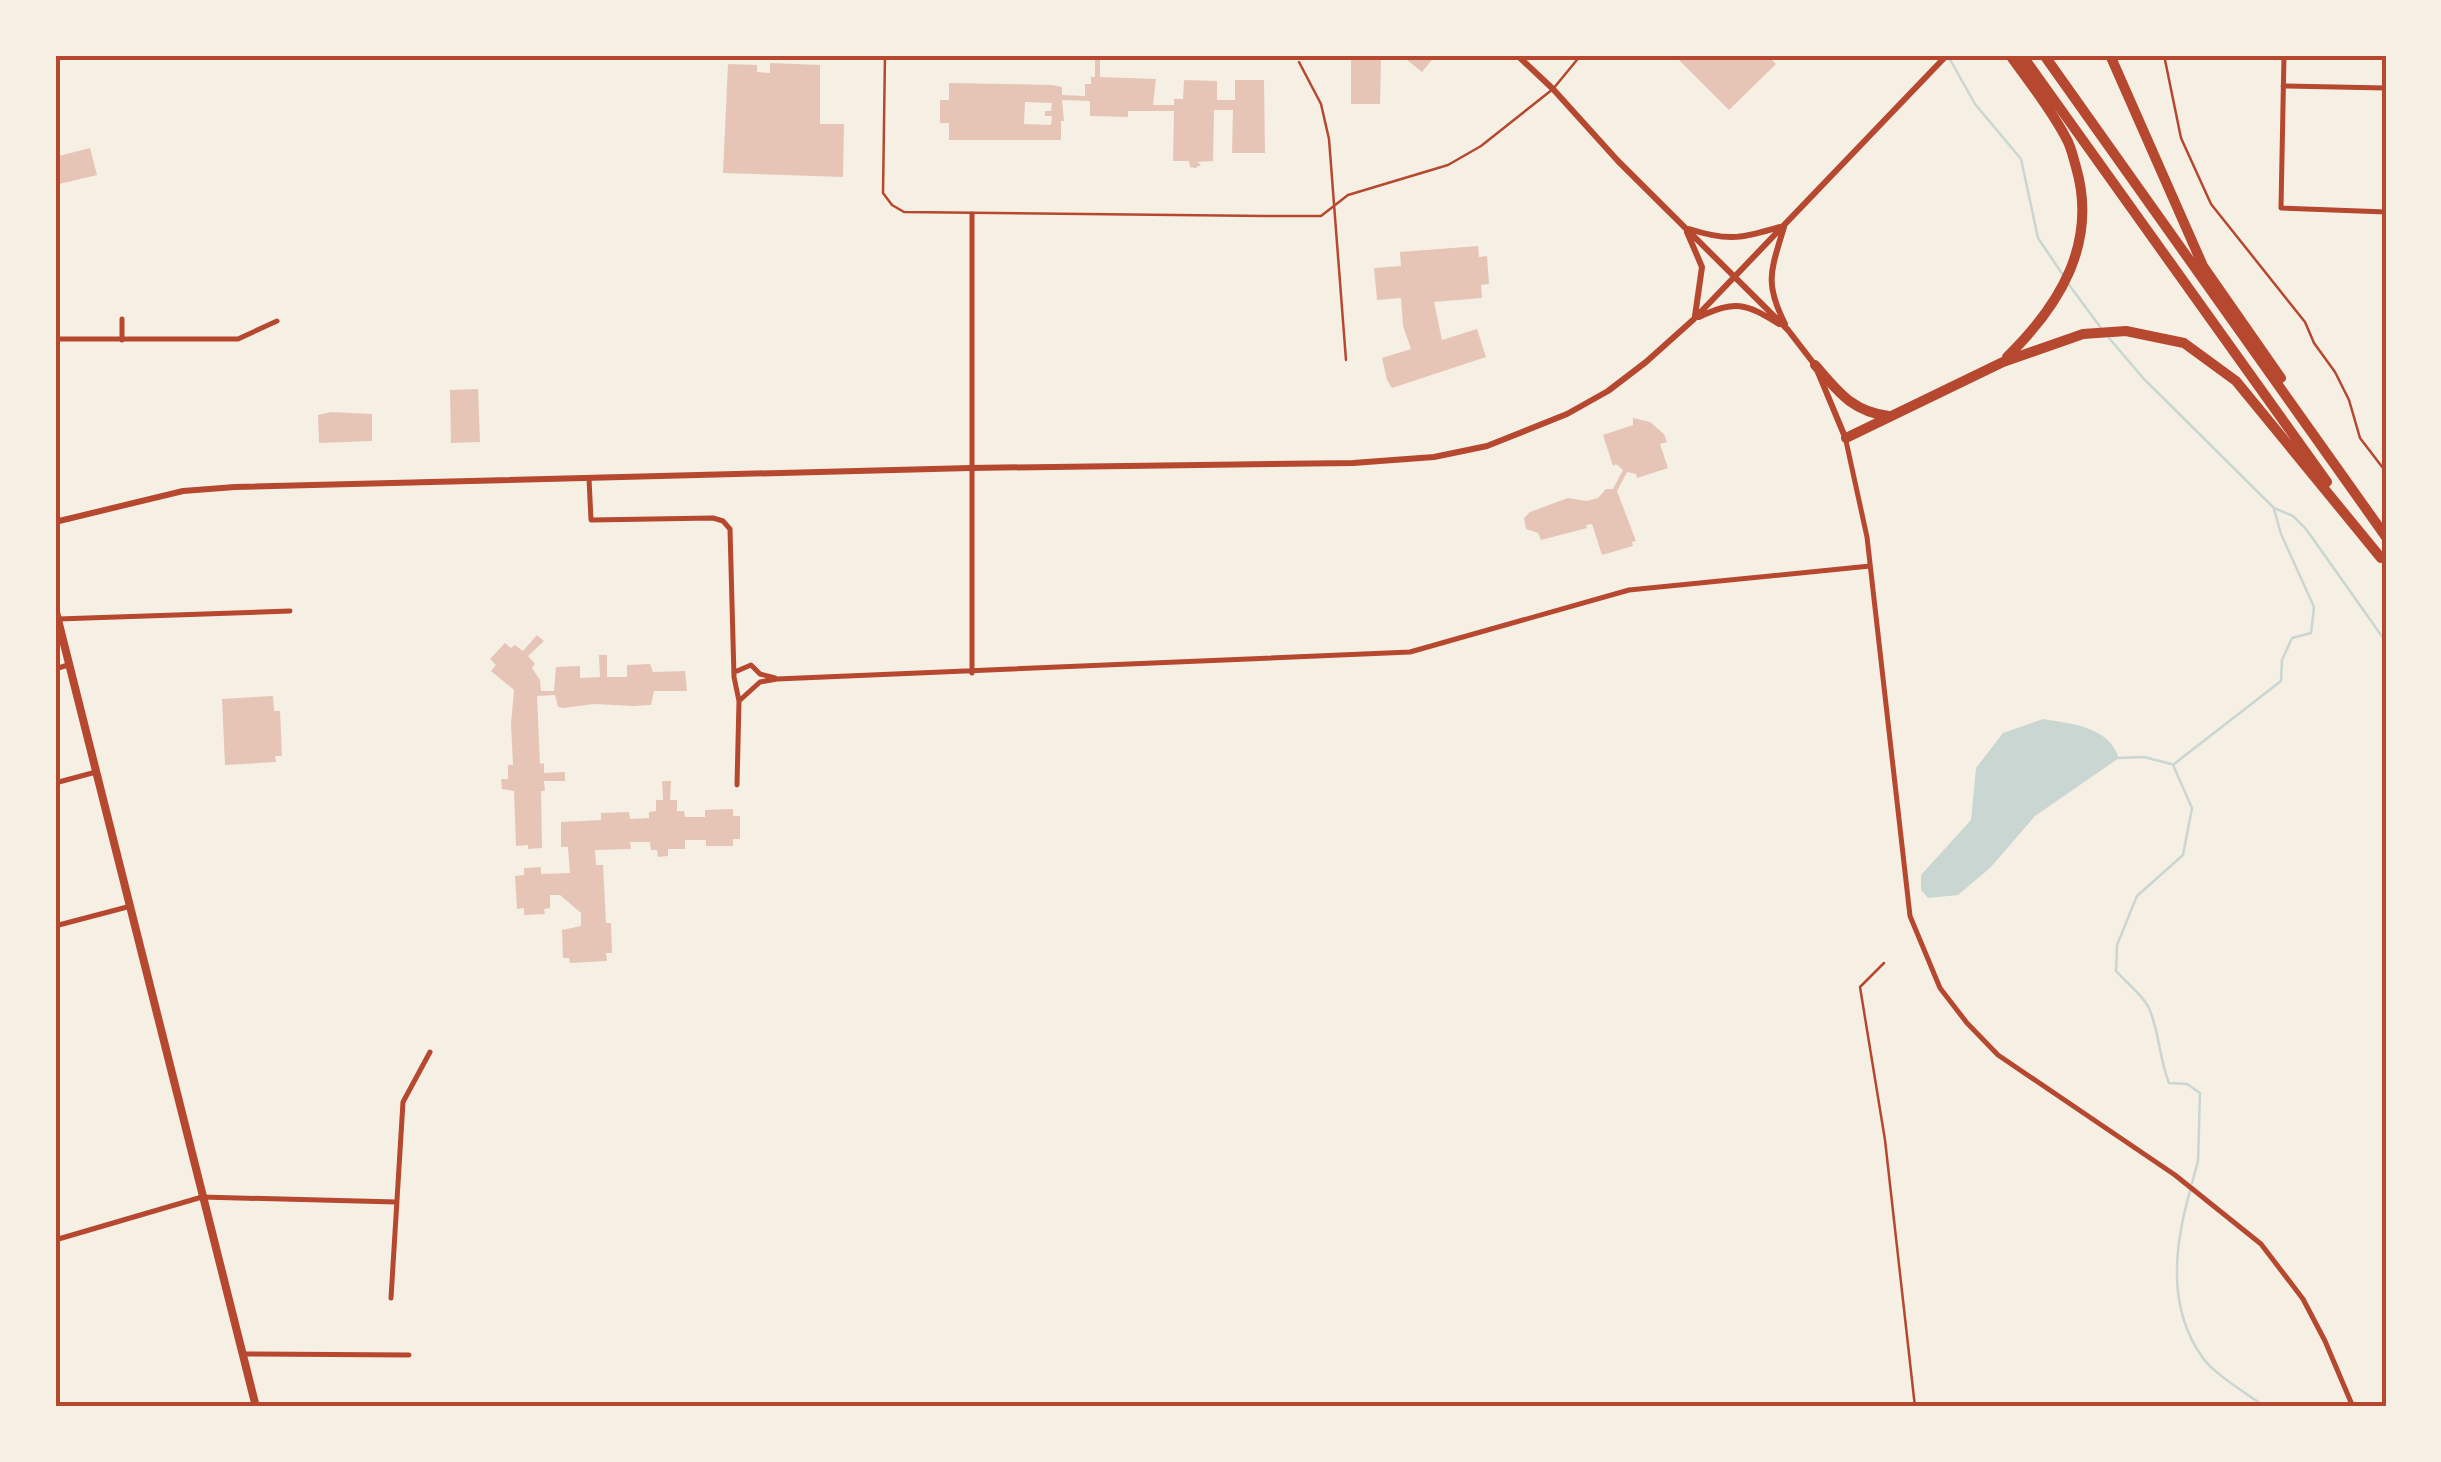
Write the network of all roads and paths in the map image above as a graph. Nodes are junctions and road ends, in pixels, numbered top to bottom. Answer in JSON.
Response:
{"nodes":[{"id":1,"x":885,"y":55,"type":"edge"},
{"id":2,"x":1517,"y":55,"type":"edge"},
{"id":3,"x":1581,"y":55,"type":"edge"},
{"id":4,"x":1946,"y":55,"type":"edge"},
{"id":5,"x":2010,"y":55,"type":"edge"},
{"id":6,"x":2022,"y":55,"type":"edge"},
{"id":7,"x":2044,"y":55,"type":"edge"},
{"id":8,"x":2110,"y":55,"type":"edge"},
{"id":9,"x":2164,"y":55,"type":"edge"},
{"id":10,"x":2284,"y":55,"type":"edge"},
{"id":11,"x":1299,"y":62,"type":"dead end"},
{"id":12,"x":2283,"y":86,"type":"junction"},
{"id":13,"x":2386,"y":88,"type":"edge"},
{"id":14,"x":1553,"y":89,"type":"junction"},
{"id":15,"x":1335,"y":204,"type":"junction"},
{"id":16,"x":2386,"y":212,"type":"edge"},
{"id":17,"x":972,"y":214,"type":"junction"},
{"id":18,"x":1784,"y":226,"type":"junction"},
{"id":19,"x":1684,"y":227,"type":"junction"},
{"id":20,"x":1735,"y":276,"type":"junction"},
{"id":21,"x":1694,"y":318,"type":"junction"},
{"id":22,"x":122,"y":320,"type":"dead end"},
{"id":23,"x":277,"y":321,"type":"dead end"},
{"id":24,"x":1788,"y":330,"type":"junction"},
{"id":25,"x":55,"y":339,"type":"edge"},
{"id":26,"x":122,"y":340,"type":"junction"},
{"id":27,"x":1346,"y":360,"type":"dead end"},
{"id":28,"x":2002,"y":362,"type":"junction"},
{"id":29,"x":1815,"y":365,"type":"junction"},
{"id":30,"x":1890,"y":416,"type":"junction"},
{"id":31,"x":1846,"y":438,"type":"junction"},
{"id":32,"x":970,"y":468,"type":"junction"},
{"id":33,"x":2386,"y":472,"type":"edge"},
{"id":34,"x":589,"y":478,"type":"junction"},
{"id":35,"x":2374,"y":521,"type":"junction"},
{"id":36,"x":55,"y":522,"type":"edge"},
{"id":37,"x":2386,"y":538,"type":"edge"},
{"id":38,"x":2384,"y":561,"type":"edge"},
{"id":39,"x":1870,"y":566,"type":"junction"},
{"id":40,"x":55,"y":608,"type":"edge"},
{"id":41,"x":290,"y":610,"type":"dead end"},
{"id":42,"x":58,"y":619,"type":"junction"},
{"id":43,"x":735,"y":661,"type":"junction"},
{"id":44,"x":71,"y":665,"type":"junction"},
{"id":45,"x":742,"y":666,"type":"junction"},
{"id":46,"x":55,"y":669,"type":"edge"},
{"id":47,"x":972,"y":673,"type":"junction"},
{"id":48,"x":735,"y":674,"type":"junction"},
{"id":49,"x":760,"y":674,"type":"junction"},
{"id":50,"x":778,"y":679,"type":"junction"},
{"id":51,"x":760,"y":682,"type":"junction"},
{"id":52,"x":738,"y":687,"type":"junction"},
{"id":53,"x":749,"y":691,"type":"junction"},
{"id":54,"x":739,"y":701,"type":"junction"},
{"id":55,"x":96,"y":772,"type":"junction"},
{"id":56,"x":55,"y":783,"type":"edge"},
{"id":57,"x":737,"y":785,"type":"dead end"},
{"id":58,"x":131,"y":906,"type":"junction"},
{"id":59,"x":55,"y":926,"type":"edge"},
{"id":60,"x":1884,"y":962,"type":"dead end"},
{"id":61,"x":430,"y":1052,"type":"dead end"},
{"id":62,"x":202,"y":1197,"type":"junction"},
{"id":63,"x":396,"y":1202,"type":"junction"},
{"id":64,"x":55,"y":1240,"type":"edge"},
{"id":65,"x":391,"y":1298,"type":"dead end"},
{"id":66,"x":240,"y":1354,"type":"junction"},
{"id":67,"x":409,"y":1354,"type":"dead end"},
{"id":68,"x":256,"y":1407,"type":"edge"},
{"id":69,"x":1915,"y":1407,"type":"edge"},
{"id":70,"x":2353,"y":1407,"type":"edge"}],
"edges":[{"from":1,"to":17,"type":"lane"},
{"from":2,"to":14,"type":"street"},
{"from":3,"to":14,"type":"lane"},
{"from":4,"to":18,"type":"street"},
{"from":5,"to":28,"type":"highway"},
{"from":6,"to":38,"type":"highway"},
{"from":7,"to":35,"type":"highway"},
{"from":8,"to":35,"type":"highway"},
{"from":9,"to":33,"type":"path"},
{"from":10,"to":12,"type":"street"},
{"from":11,"to":15,"type":"lane"},
{"from":12,"to":13,"type":"street"},
{"from":12,"to":16,"type":"street"},
{"from":14,"to":15,"type":"lane"},
{"from":14,"to":19,"type":"street"},
{"from":15,"to":17,"type":"lane"},
{"from":15,"to":27,"type":"lane"},
{"from":17,"to":32,"type":"street"},
{"from":18,"to":19,"type":"street"},
{"from":18,"to":20,"type":"street"},
{"from":18,"to":24,"type":"street"},
{"from":19,"to":20,"type":"street"},
{"from":19,"to":21,"type":"street"},
{"from":20,"to":21,"type":"street"},
{"from":20,"to":24,"type":"street"},
{"from":21,"to":24,"type":"street"},
{"from":21,"to":32,"type":"street"},
{"from":22,"to":26,"type":"street"},
{"from":23,"to":26,"type":"street"},
{"from":24,"to":29,"type":"street"},
{"from":25,"to":26,"type":"street"},
{"from":28,"to":30,"type":"highway"},
{"from":28,"to":38,"type":"highway"},
{"from":29,"to":30,"type":"highway"},
{"from":29,"to":31,"type":"street"},
{"from":30,"to":31,"type":"highway"},
{"from":31,"to":39,"type":"street"},
{"from":32,"to":34,"type":"street"},
{"from":32,"to":47,"type":"street"},
{"from":34,"to":36,"type":"street"},
{"from":34,"to":43,"type":"street"},
{"from":35,"to":37,"type":"highway"},
{"from":39,"to":47,"type":"street"},
{"from":39,"to":70,"type":"street"},
{"from":40,"to":42,"type":"main road"},
{"from":41,"to":42,"type":"street"},
{"from":42,"to":44,"type":"main road"},
{"from":43,"to":45,"type":"street"},
{"from":43,"to":48,"type":"street"},
{"from":44,"to":46,"type":"street"},
{"from":44,"to":55,"type":"main road"},
{"from":45,"to":48,"type":"street"},
{"from":45,"to":49,"type":"street"},
{"from":47,"to":50,"type":"street"},
{"from":48,"to":52,"type":"street"},
{"from":49,"to":50,"type":"street"},
{"from":49,"to":51,"type":"street"},
{"from":50,"to":51,"type":"street"},
{"from":51,"to":53,"type":"street"},
{"from":52,"to":53,"type":"street"},
{"from":52,"to":54,"type":"street"},
{"from":53,"to":54,"type":"street"},
{"from":54,"to":57,"type":"street"},
{"from":55,"to":56,"type":"street"},
{"from":55,"to":58,"type":"main road"},
{"from":58,"to":59,"type":"street"},
{"from":58,"to":62,"type":"main road"},
{"from":60,"to":69,"type":"path"},
{"from":61,"to":63,"type":"street"},
{"from":62,"to":63,"type":"street"},
{"from":62,"to":64,"type":"street"},
{"from":62,"to":66,"type":"main road"},
{"from":63,"to":65,"type":"street"},
{"from":66,"to":67,"type":"street"},
{"from":66,"to":68,"type":"main road"}]}
